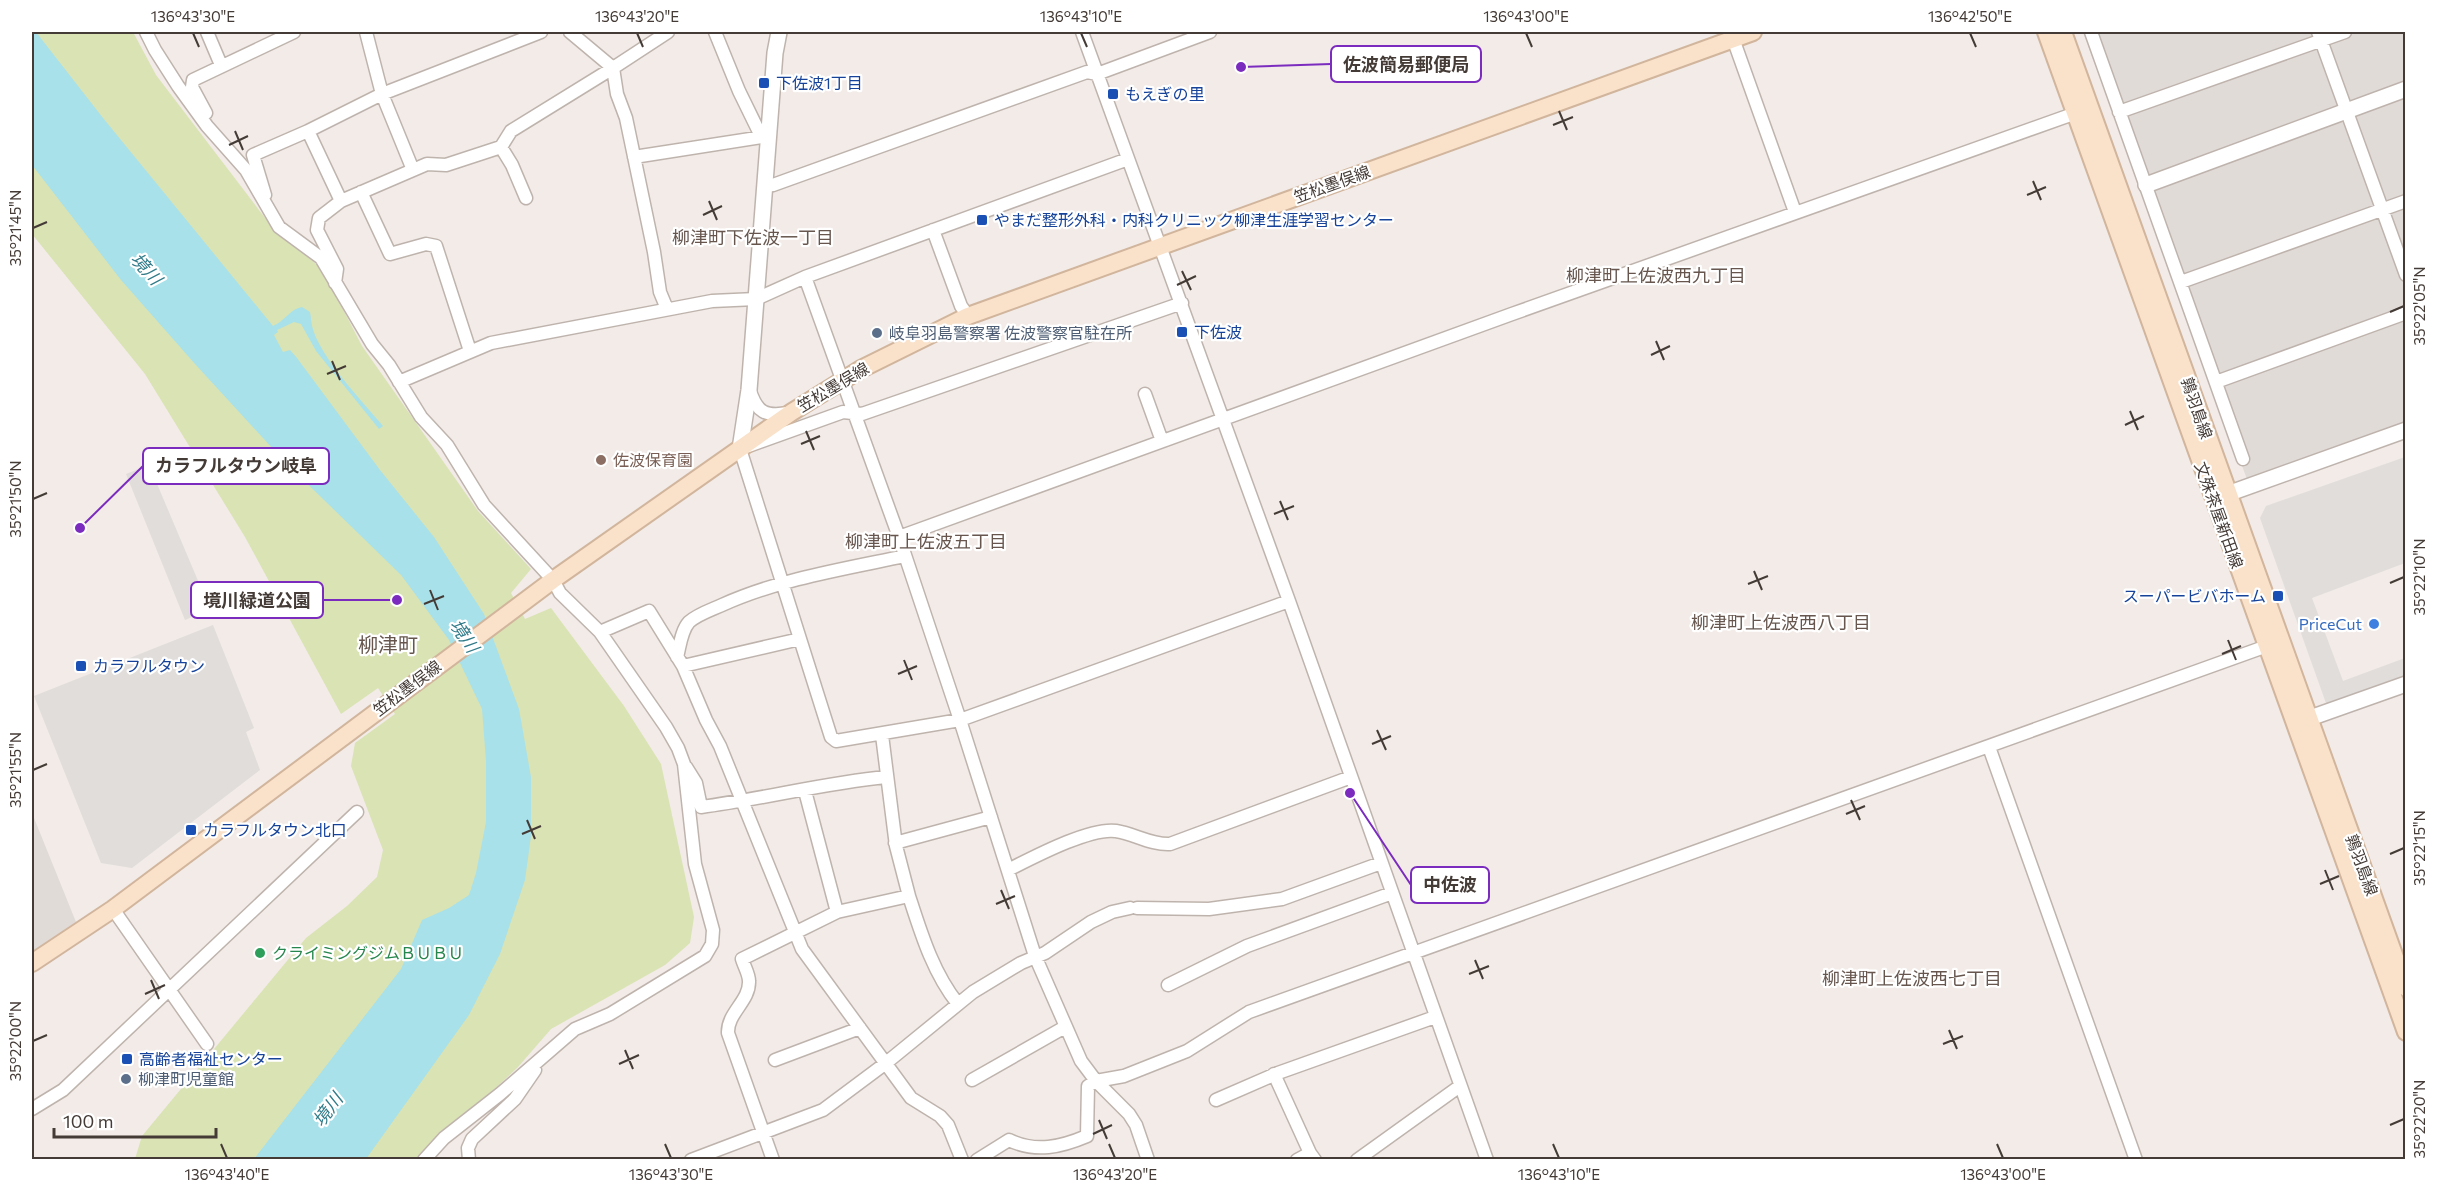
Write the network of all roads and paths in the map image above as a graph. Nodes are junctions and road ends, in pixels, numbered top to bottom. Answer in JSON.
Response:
{"nodes":[{"id":1,"x":146,"y":32,"type":"edge"},
{"id":2,"x":207,"y":32,"type":"edge"},
{"id":3,"x":294,"y":32,"type":"edge"},
{"id":4,"x":366,"y":32,"type":"edge"},
{"id":5,"x":541,"y":32,"type":"edge"},
{"id":6,"x":570,"y":32,"type":"edge"},
{"id":7,"x":668,"y":32,"type":"edge"},
{"id":8,"x":715,"y":32,"type":"edge"},
{"id":9,"x":779,"y":32,"type":"edge"},
{"id":10,"x":1082,"y":32,"type":"edge"},
{"id":11,"x":1210,"y":32,"type":"edge"},
{"id":12,"x":1753,"y":32,"type":"edge"},
{"id":13,"x":2046,"y":32,"type":"edge"},
{"id":14,"x":2062,"y":32,"type":"edge"},
{"id":15,"x":2091,"y":32,"type":"edge"},
{"id":16,"x":2345,"y":32,"type":"edge"},
{"id":17,"x":1732,"y":35,"type":"edge"},
{"id":18,"x":2319,"y":36,"type":"edge"},
{"id":19,"x":221,"y":65,"type":"junction"},
{"id":20,"x":613,"y":68,"type":"junction"},
{"id":21,"x":1097,"y":74,"type":"junction"},
{"id":22,"x":2406,"y":89,"type":"edge"},
{"id":23,"x":382,"y":94,"type":"junction"},
{"id":24,"x":2346,"y":110,"type":"junction"},
{"id":25,"x":2119,"y":112,"type":"junction"},
{"id":26,"x":2076,"y":113,"type":"junction"},
{"id":27,"x":207,"y":126,"type":"junction"},
{"id":28,"x":308,"y":132,"type":"junction"},
{"id":29,"x":765,"y":136,"type":"junction"},
{"id":30,"x":501,"y":147,"type":"junction"},
{"id":31,"x":634,"y":157,"type":"junction"},
{"id":32,"x":1128,"y":159,"type":"junction"},
{"id":33,"x":413,"y":170,"type":"junction"},
{"id":34,"x":2146,"y":185,"type":"junction"},
{"id":35,"x":765,"y":186,"type":"junction"},
{"id":36,"x":361,"y":192,"type":"junction"},
{"id":37,"x":526,"y":198,"type":"dead end"},
{"id":38,"x":262,"y":201,"type":"junction"},
{"id":39,"x":341,"y":201,"type":"junction"},
{"id":40,"x":2406,"y":201,"type":"edge"},
{"id":41,"x":2382,"y":209,"type":"junction"},
{"id":42,"x":1795,"y":212,"type":"junction"},
{"id":43,"x":933,"y":230,"type":"junction"},
{"id":44,"x":1160,"y":246,"type":"junction"},
{"id":45,"x":2406,"y":275,"type":"edge"},
{"id":46,"x":806,"y":277,"type":"junction"},
{"id":47,"x":2181,"y":282,"type":"junction"},
{"id":48,"x":335,"y":283,"type":"junction"},
{"id":49,"x":756,"y":299,"type":"junction"},
{"id":50,"x":1182,"y":303,"type":"junction"},
{"id":51,"x":668,"y":309,"type":"junction"},
{"id":52,"x":2406,"y":313,"type":"edge"},
{"id":53,"x":968,"y":316,"type":"junction"},
{"id":54,"x":470,"y":351,"type":"junction"},
{"id":55,"x":842,"y":380,"type":"junction"},
{"id":56,"x":399,"y":382,"type":"junction"},
{"id":57,"x":2216,"y":382,"type":"junction"},
{"id":58,"x":749,"y":390,"type":"junction"},
{"id":59,"x":1145,"y":394,"type":"dead end"},
{"id":60,"x":792,"y":412,"type":"junction"},
{"id":61,"x":853,"y":413,"type":"junction"},
{"id":62,"x":1223,"y":420,"type":"junction"},
{"id":63,"x":2406,"y":430,"type":"edge"},
{"id":64,"x":1162,"y":441,"type":"junction"},
{"id":65,"x":740,"y":449,"type":"junction"},
{"id":66,"x":2242,"y":459,"type":"dead end"},
{"id":67,"x":2221,"y":497,"type":"junction"},
{"id":68,"x":898,"y":537,"type":"junction"},
{"id":69,"x":905,"y":555,"type":"junction"},
{"id":70,"x":552,"y":580,"type":"junction"},
{"id":71,"x":783,"y":583,"type":"junction"},
{"id":72,"x":1288,"y":601,"type":"junction"},
{"id":73,"x":600,"y":632,"type":"junction"},
{"id":74,"x":800,"y":639,"type":"junction"},
{"id":75,"x":2267,"y":646,"type":"junction"},
{"id":76,"x":680,"y":662,"type":"junction"},
{"id":77,"x":2406,"y":684,"type":"edge"},
{"id":78,"x":2310,"y":718,"type":"junction"},
{"id":79,"x":960,"y":720,"type":"junction"},
{"id":80,"x":882,"y":735,"type":"junction"},
{"id":81,"x":1989,"y":747,"type":"junction"},
{"id":82,"x":684,"y":764,"type":"junction"},
{"id":83,"x":886,"y":777,"type":"junction"},
{"id":84,"x":1351,"y":777,"type":"junction"},
{"id":85,"x":805,"y":791,"type":"junction"},
{"id":86,"x":742,"y":802,"type":"junction"},
{"id":87,"x":357,"y":812,"type":"dead end"},
{"id":88,"x":991,"y":817,"type":"junction"},
{"id":89,"x":895,"y":843,"type":"junction"},
{"id":90,"x":1381,"y":864,"type":"junction"},
{"id":91,"x":1008,"y":870,"type":"junction"},
{"id":92,"x":1392,"y":893,"type":"junction"},
{"id":93,"x":909,"y":896,"type":"junction"},
{"id":94,"x":113,"y":909,"type":"junction"},
{"id":95,"x":837,"y":912,"type":"junction"},
{"id":96,"x":794,"y":935,"type":"junction"},
{"id":97,"x":1412,"y":953,"type":"junction"},
{"id":98,"x":1035,"y":956,"type":"junction"},
{"id":99,"x":32,"y":963,"type":"edge"},
{"id":100,"x":1168,"y":985,"type":"dead end"},
{"id":101,"x":2406,"y":988,"type":"edge"},
{"id":102,"x":168,"y":991,"type":"junction"},
{"id":103,"x":958,"y":1004,"type":"junction"},
{"id":104,"x":1435,"y":1017,"type":"junction"},
{"id":105,"x":1065,"y":1027,"type":"junction"},
{"id":106,"x":860,"y":1028,"type":"junction"},
{"id":107,"x":2406,"y":1032,"type":"edge"},
{"id":108,"x":207,"y":1044,"type":"dead end"},
{"id":109,"x":775,"y":1060,"type":"dead end"},
{"id":110,"x":537,"y":1063,"type":"junction"},
{"id":111,"x":886,"y":1063,"type":"junction"},
{"id":112,"x":1274,"y":1074,"type":"junction"},
{"id":113,"x":972,"y":1080,"type":"dead end"},
{"id":114,"x":1096,"y":1081,"type":"junction"},
{"id":115,"x":1460,"y":1086,"type":"junction"},
{"id":116,"x":1216,"y":1100,"type":"dead end"},
{"id":117,"x":32,"y":1109,"type":"edge"},
{"id":118,"x":764,"y":1133,"type":"junction"},
{"id":119,"x":1065,"y":1146,"type":"junction"},
{"id":120,"x":1312,"y":1156,"type":"edge"},
{"id":121,"x":424,"y":1160,"type":"edge"},
{"id":122,"x":469,"y":1160,"type":"edge"},
{"id":123,"x":691,"y":1160,"type":"edge"},
{"id":124,"x":774,"y":1160,"type":"edge"},
{"id":125,"x":962,"y":1160,"type":"edge"},
{"id":126,"x":977,"y":1160,"type":"edge"},
{"id":127,"x":1068,"y":1160,"type":"edge"},
{"id":128,"x":1148,"y":1160,"type":"edge"},
{"id":129,"x":1297,"y":1160,"type":"edge"},
{"id":130,"x":1356,"y":1160,"type":"edge"},
{"id":131,"x":1486,"y":1160,"type":"edge"},
{"id":132,"x":2136,"y":1160,"type":"edge"}],
"edges":[{"from":1,"to":27,"type":"street"},
{"from":2,"to":19,"type":"street"},
{"from":3,"to":19,"type":"street"},
{"from":4,"to":23,"type":"street"},
{"from":5,"to":23,"type":"street"},
{"from":6,"to":20,"type":"street"},
{"from":7,"to":20,"type":"street"},
{"from":8,"to":29,"type":"street"},
{"from":9,"to":29,"type":"street"},
{"from":10,"to":21,"type":"street"},
{"from":11,"to":21,"type":"street"},
{"from":12,"to":17,"type":"main road","name":"笠松墨俣線"},
{"from":13,"to":26,"type":"main road","name":"文殊茶屋新田線"},
{"from":14,"to":67,"type":"main road","name":"鶉羽島線"},
{"from":15,"to":25,"type":"street"},
{"from":16,"to":18,"type":"street"},
{"from":17,"to":42,"type":"street"},
{"from":17,"to":44,"type":"main road","name":"笠松墨俣線"},
{"from":18,"to":24,"type":"street"},
{"from":18,"to":25,"type":"street"},
{"from":19,"to":27,"type":"street"},
{"from":20,"to":30,"type":"street"},
{"from":20,"to":31,"type":"street"},
{"from":21,"to":32,"type":"street"},
{"from":21,"to":35,"type":"street"},
{"from":22,"to":24,"type":"street"},
{"from":23,"to":28,"type":"street"},
{"from":23,"to":33,"type":"street"},
{"from":24,"to":34,"type":"street"},
{"from":24,"to":41,"type":"street"},
{"from":25,"to":34,"type":"street"},
{"from":26,"to":42,"type":"street"},
{"from":26,"to":67,"type":"main road","name":"文殊茶屋新田線"},
{"from":27,"to":38,"type":"street"},
{"from":28,"to":38,"type":"street"},
{"from":28,"to":39,"type":"street"},
{"from":29,"to":31,"type":"street"},
{"from":29,"to":35,"type":"street"},
{"from":30,"to":33,"type":"street"},
{"from":30,"to":37,"type":"street"},
{"from":31,"to":51,"type":"street"},
{"from":32,"to":43,"type":"street"},
{"from":32,"to":44,"type":"street"},
{"from":33,"to":36,"type":"street"},
{"from":34,"to":47,"type":"street"},
{"from":35,"to":49,"type":"street"},
{"from":36,"to":39,"type":"street"},
{"from":36,"to":54,"type":"street"},
{"from":38,"to":48,"type":"street"},
{"from":39,"to":48,"type":"street"},
{"from":40,"to":41,"type":"street"},
{"from":41,"to":45,"type":"street"},
{"from":41,"to":47,"type":"street"},
{"from":42,"to":62,"type":"street"},
{"from":43,"to":46,"type":"street"},
{"from":43,"to":53,"type":"street"},
{"from":44,"to":50,"type":"street"},
{"from":44,"to":53,"type":"main road","name":"笠松墨俣線"},
{"from":46,"to":49,"type":"street"},
{"from":46,"to":55,"type":"street"},
{"from":47,"to":57,"type":"street"},
{"from":48,"to":56,"type":"street"},
{"from":49,"to":51,"type":"street"},
{"from":49,"to":58,"type":"street"},
{"from":50,"to":61,"type":"street"},
{"from":50,"to":62,"type":"street"},
{"from":51,"to":54,"type":"street"},
{"from":52,"to":57,"type":"street"},
{"from":53,"to":55,"type":"main road","name":"笠松墨俣線"},
{"from":54,"to":56,"type":"street"},
{"from":55,"to":60,"type":"main road","name":"笠松墨俣線"},
{"from":55,"to":61,"type":"street"},
{"from":56,"to":70,"type":"street"},
{"from":57,"to":66,"type":"street"},
{"from":58,"to":60,"type":"street"},
{"from":58,"to":65,"type":"street"},
{"from":59,"to":64,"type":"street"},
{"from":60,"to":65,"type":"main road","name":"笠松墨俣線"},
{"from":61,"to":65,"type":"street"},
{"from":61,"to":68,"type":"street"},
{"from":62,"to":64,"type":"street"},
{"from":62,"to":72,"type":"street"},
{"from":63,"to":67,"type":"street"},
{"from":64,"to":68,"type":"street"},
{"from":65,"to":70,"type":"main road","name":"笠松墨俣線"},
{"from":65,"to":71,"type":"street"},
{"from":67,"to":75,"type":"main road","name":"文殊茶屋新田線"},
{"from":67,"to":78,"type":"main road","name":"鶉羽島線"},
{"from":68,"to":69,"type":"street"},
{"from":69,"to":71,"type":"street"},
{"from":69,"to":79,"type":"street"},
{"from":70,"to":73,"type":"street"},
{"from":70,"to":94,"type":"main road","name":"笠松墨俣線"},
{"from":71,"to":74,"type":"street"},
{"from":71,"to":76,"type":"street"},
{"from":72,"to":79,"type":"street"},
{"from":72,"to":84,"type":"street"},
{"from":73,"to":76,"type":"street"},
{"from":73,"to":82,"type":"street"},
{"from":74,"to":76,"type":"street"},
{"from":74,"to":80,"type":"street"},
{"from":75,"to":81,"type":"street"},
{"from":75,"to":107,"type":"main road","name":"文殊茶屋新田線"},
{"from":76,"to":86,"type":"street"},
{"from":77,"to":78,"type":"street"},
{"from":78,"to":101,"type":"main road","name":"鶉羽島線"},
{"from":79,"to":80,"type":"street"},
{"from":79,"to":88,"type":"street"},
{"from":80,"to":83,"type":"street"},
{"from":81,"to":97,"type":"street"},
{"from":81,"to":132,"type":"street"},
{"from":82,"to":86,"type":"street"},
{"from":82,"to":110,"type":"street"},
{"from":83,"to":85,"type":"street"},
{"from":83,"to":89,"type":"street"},
{"from":84,"to":90,"type":"street"},
{"from":84,"to":91,"type":"street"},
{"from":85,"to":86,"type":"street"},
{"from":85,"to":95,"type":"street"},
{"from":86,"to":96,"type":"street"},
{"from":87,"to":102,"type":"street"},
{"from":88,"to":89,"type":"street"},
{"from":88,"to":91,"type":"street"},
{"from":89,"to":93,"type":"street"},
{"from":90,"to":92,"type":"street"},
{"from":90,"to":98,"type":"street"},
{"from":91,"to":98,"type":"street"},
{"from":92,"to":97,"type":"street"},
{"from":92,"to":100,"type":"street"},
{"from":93,"to":95,"type":"street"},
{"from":93,"to":103,"type":"street"},
{"from":94,"to":99,"type":"main road","name":"笠松墨俣線"},
{"from":94,"to":102,"type":"street"},
{"from":95,"to":96,"type":"street"},
{"from":96,"to":106,"type":"street"},
{"from":96,"to":118,"type":"street"},
{"from":97,"to":104,"type":"street"},
{"from":97,"to":114,"type":"street"},
{"from":98,"to":103,"type":"street"},
{"from":98,"to":105,"type":"street"},
{"from":102,"to":108,"type":"street"},
{"from":102,"to":117,"type":"street"},
{"from":103,"to":111,"type":"street"},
{"from":104,"to":112,"type":"street"},
{"from":104,"to":115,"type":"street"},
{"from":105,"to":113,"type":"street"},
{"from":105,"to":114,"type":"street"},
{"from":106,"to":109,"type":"street"},
{"from":106,"to":111,"type":"street"},
{"from":110,"to":121,"type":"street"},
{"from":110,"to":122,"type":"street"},
{"from":111,"to":118,"type":"street"},
{"from":111,"to":125,"type":"street"},
{"from":112,"to":116,"type":"street"},
{"from":112,"to":120,"type":"street"},
{"from":114,"to":119,"type":"street"},
{"from":114,"to":128,"type":"street"},
{"from":115,"to":130,"type":"street"},
{"from":115,"to":131,"type":"street"},
{"from":118,"to":123,"type":"street"},
{"from":118,"to":124,"type":"street"},
{"from":119,"to":126,"type":"street"},
{"from":119,"to":127,"type":"street"},
{"from":120,"to":129,"type":"street"}]}
